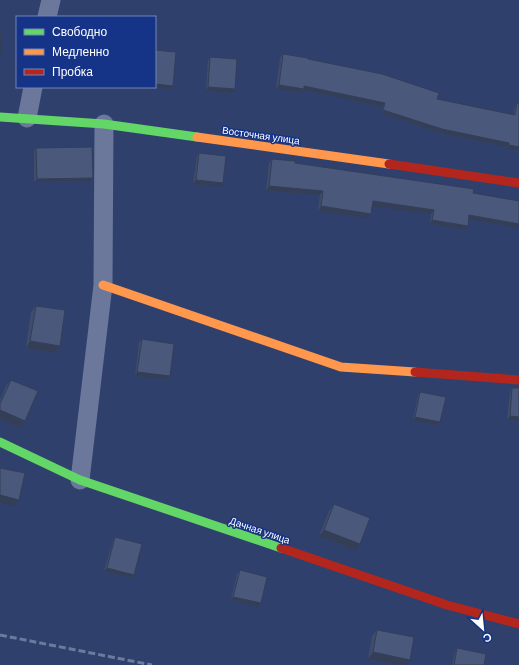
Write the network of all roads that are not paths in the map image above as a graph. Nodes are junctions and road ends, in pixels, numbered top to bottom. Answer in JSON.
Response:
{"nodes":[{"id":1,"x":51,"y":0,"type":"edge"},
{"id":2,"x":47,"y":16,"type":"edge"},
{"id":3,"x":33,"y":88,"type":"edge"},
{"id":4,"x":0,"y":117,"type":"edge"},
{"id":5,"x":26,"y":118,"type":"junction"},
{"id":6,"x":104,"y":124,"type":"junction"},
{"id":7,"x":519,"y":183,"type":"edge"},
{"id":8,"x":103,"y":285,"type":"junction"},
{"id":9,"x":519,"y":380,"type":"edge"},
{"id":10,"x":0,"y":442,"type":"edge"},
{"id":11,"x":80,"y":480,"type":"junction"},
{"id":12,"x":519,"y":624,"type":"edge"}],
"edges":[{"from":1,"to":2,"type":"street"},
{"from":3,"to":5,"type":"street"},
{"from":4,"to":5,"type":"street","name":"Восточная улица"},
{"from":5,"to":6,"type":"street","name":"Восточная улица"},
{"from":6,"to":7,"type":"street","name":"Восточная улица"},
{"from":6,"to":8,"type":"street"},
{"from":8,"to":9,"type":"street"},
{"from":8,"to":11,"type":"street"},
{"from":10,"to":11,"type":"street","name":"Дачная улица"},
{"from":11,"to":12,"type":"street","name":"Дачная улица"}]}
